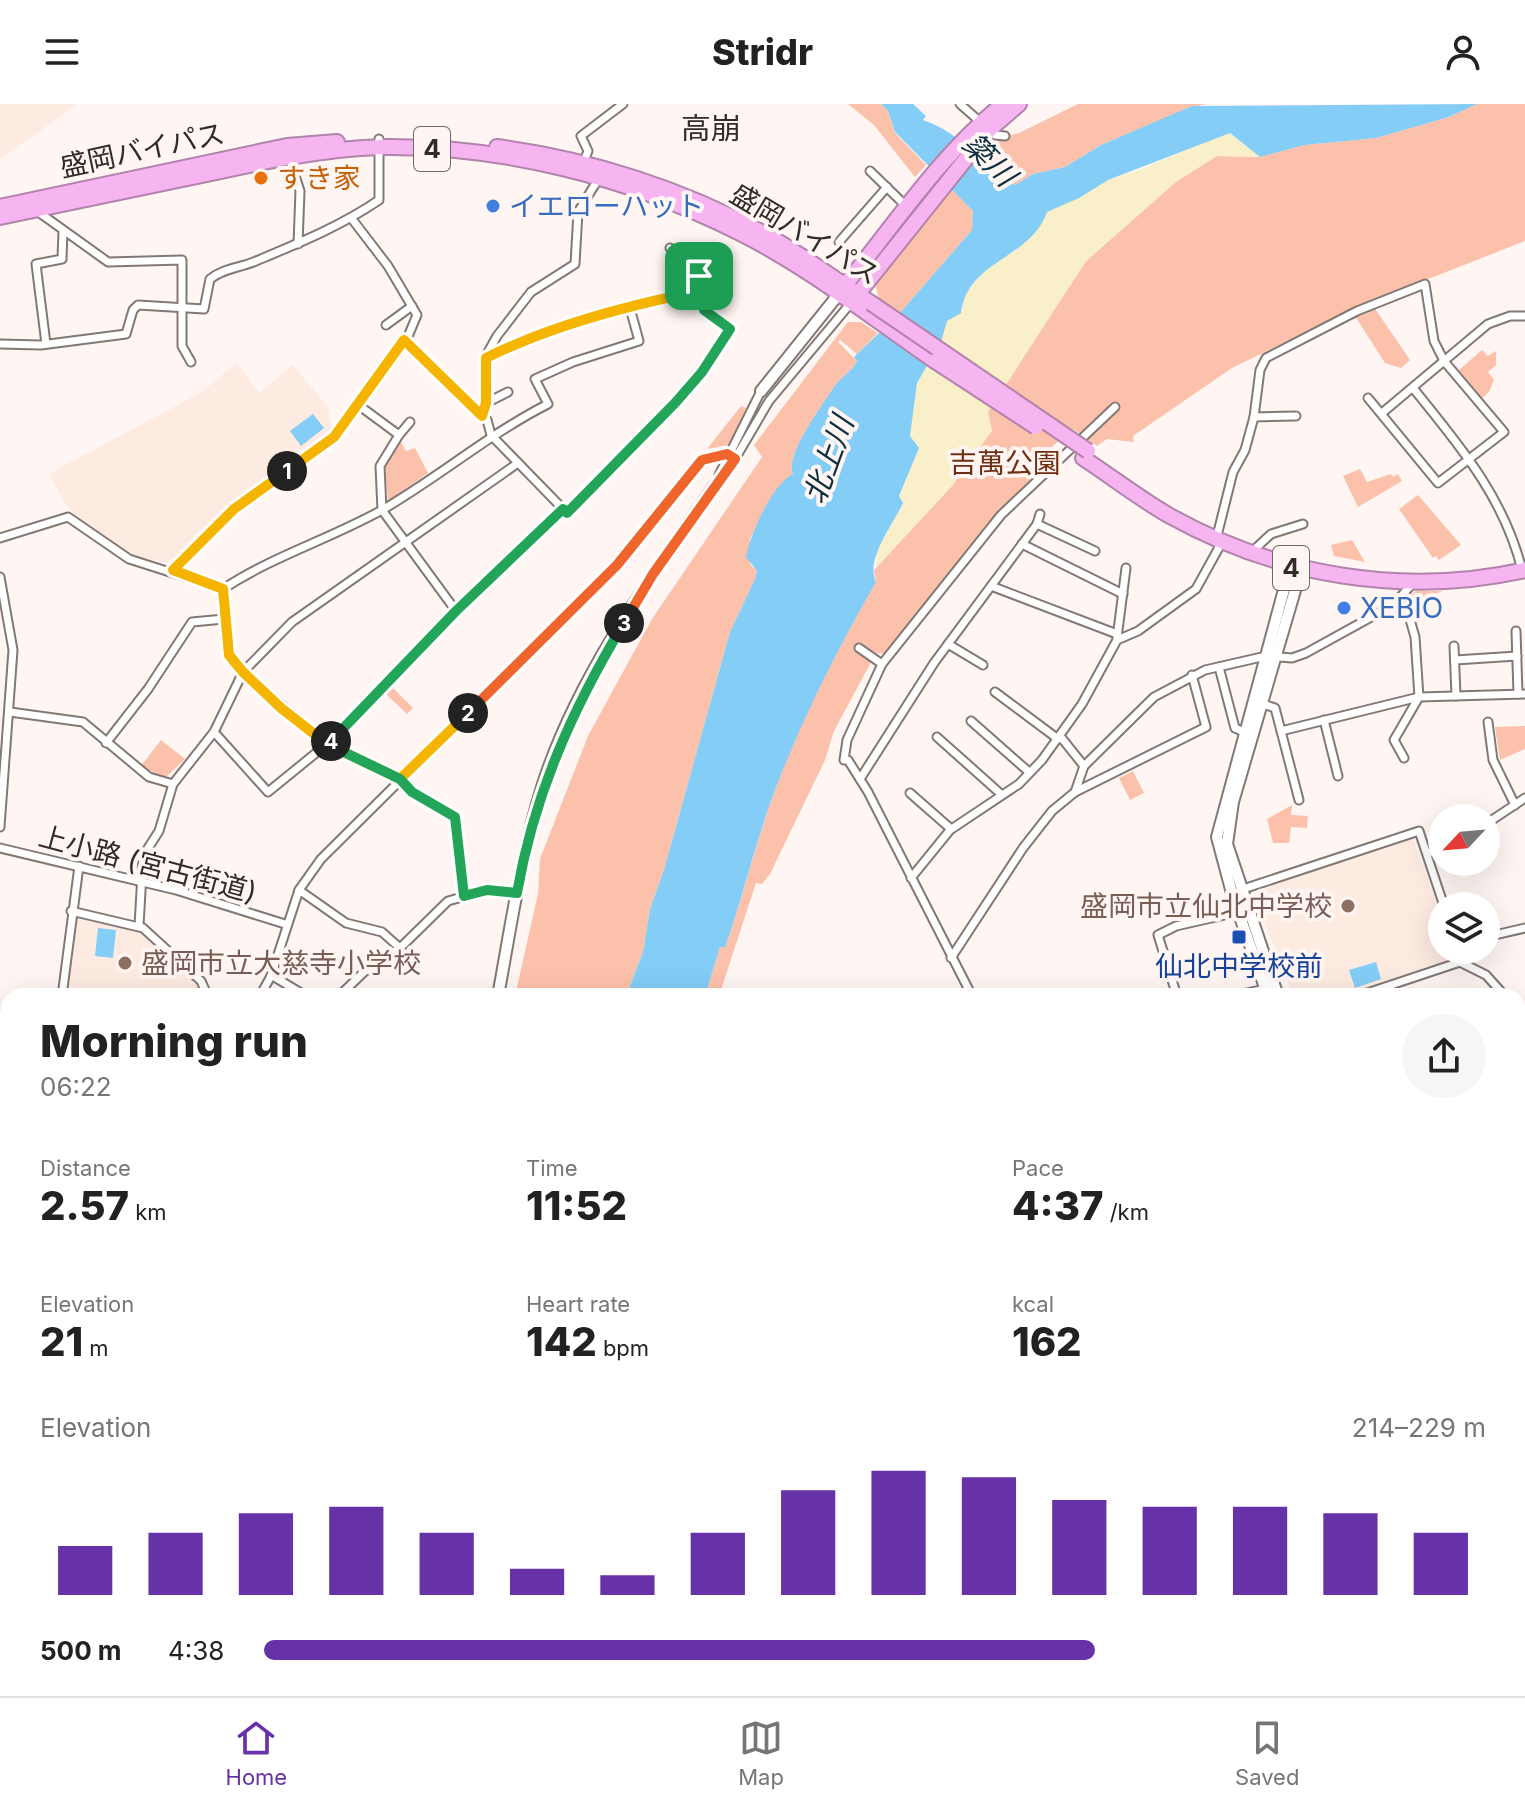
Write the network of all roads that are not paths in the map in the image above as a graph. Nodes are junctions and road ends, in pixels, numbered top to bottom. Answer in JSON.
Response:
{"nodes":[{"id":1,"x":623,"y":104,"type":"edge"},
{"id":2,"x":960,"y":104,"type":"edge"},
{"id":3,"x":1003,"y":104,"type":"edge"},
{"id":4,"x":1019,"y":104,"type":"edge"},
{"id":5,"x":982,"y":129,"type":"junction"},
{"id":6,"x":1005,"y":136,"type":"dead end"},
{"id":7,"x":379,"y":143,"type":"junction"},
{"id":8,"x":289,"y":157,"type":"junction"},
{"id":9,"x":583,"y":164,"type":"junction"},
{"id":10,"x":870,"y":171,"type":"dead end"},
{"id":11,"x":599,"y":178,"type":"junction"},
{"id":12,"x":887,"y":187,"type":"junction"},
{"id":13,"x":0,"y":207,"type":"edge"},
{"id":14,"x":913,"y":207,"type":"junction"},
{"id":15,"x":35,"y":210,"type":"junction"},
{"id":16,"x":0,"y":217,"type":"edge"},
{"id":17,"x":352,"y":219,"type":"junction"},
{"id":18,"x":63,"y":231,"type":"junction"},
{"id":19,"x":839,"y":242,"type":"dead end"},
{"id":20,"x":298,"y":244,"type":"junction"},
{"id":21,"x":670,"y":248,"type":"dead end"},
{"id":22,"x":699,"y":276,"type":"junction"},
{"id":23,"x":848,"y":295,"type":"junction"},
{"id":24,"x":412,"y":306,"type":"junction"},
{"id":25,"x":180,"y":307,"type":"junction"},
{"id":26,"x":630,"y":308,"type":"junction"},
{"id":27,"x":1525,"y":316,"type":"edge"},
{"id":28,"x":386,"y":325,"type":"dead end"},
{"id":29,"x":404,"y":340,"type":"junction"},
{"id":30,"x":0,"y":344,"type":"edge"},
{"id":31,"x":46,"y":344,"type":"junction"},
{"id":32,"x":486,"y":358,"type":"junction"},
{"id":33,"x":1444,"y":361,"type":"junction"},
{"id":34,"x":191,"y":362,"type":"dead end"},
{"id":35,"x":1413,"y":388,"type":"junction"},
{"id":36,"x":761,"y":391,"type":"joint"},
{"id":37,"x":508,"y":392,"type":"dead end"},
{"id":38,"x":1368,"y":398,"type":"dead end"},
{"id":39,"x":486,"y":403,"type":"junction"},
{"id":40,"x":357,"y":404,"type":"junction"},
{"id":41,"x":1115,"y":407,"type":"dead end"},
{"id":42,"x":1382,"y":413,"type":"junction"},
{"id":43,"x":482,"y":416,"type":"junction"},
{"id":44,"x":1296,"y":416,"type":"dead end"},
{"id":45,"x":1254,"y":417,"type":"junction"},
{"id":46,"x":410,"y":422,"type":"dead end"},
{"id":47,"x":399,"y":435,"type":"junction"},
{"id":48,"x":491,"y":435,"type":"junction"},
{"id":49,"x":731,"y":456,"type":"junction"},
{"id":50,"x":1472,"y":460,"type":"junction"},
{"id":51,"x":518,"y":463,"type":"junction"},
{"id":52,"x":715,"y":485,"type":"joint"},
{"id":53,"x":563,"y":509,"type":"junction"},
{"id":54,"x":382,"y":510,"type":"junction"},
{"id":55,"x":1040,"y":514,"type":"dead end"},
{"id":56,"x":1037,"y":524,"type":"junction"},
{"id":57,"x":1303,"y":524,"type":"dead end"},
{"id":58,"x":1220,"y":537,"type":"junction"},
{"id":59,"x":0,"y":538,"type":"edge"},
{"id":60,"x":405,"y":543,"type":"junction"},
{"id":61,"x":1022,"y":544,"type":"junction"},
{"id":62,"x":1257,"y":547,"type":"junction"},
{"id":63,"x":1095,"y":551,"type":"dead end"},
{"id":64,"x":1297,"y":564,"type":"junction"},
{"id":65,"x":1523,"y":566,"type":"edge"},
{"id":66,"x":1126,"y":568,"type":"dead end"},
{"id":67,"x":173,"y":570,"type":"junction"},
{"id":68,"x":0,"y":577,"type":"edge"},
{"id":69,"x":1414,"y":582,"type":"junction"},
{"id":70,"x":991,"y":586,"type":"junction"},
{"id":71,"x":223,"y":589,"type":"junction"},
{"id":72,"x":1123,"y":594,"type":"junction"},
{"id":73,"x":1393,"y":605,"type":"junction"},
{"id":74,"x":456,"y":611,"type":"junction"},
{"id":75,"x":3,"y":612,"type":"edge"},
{"id":76,"x":224,"y":619,"type":"junction"},
{"id":77,"x":1516,"y":631,"type":"dead end"},
{"id":78,"x":1117,"y":637,"type":"junction"},
{"id":79,"x":948,"y":644,"type":"junction"},
{"id":80,"x":1454,"y":646,"type":"dead end"},
{"id":81,"x":859,"y":648,"type":"dead end"},
{"id":82,"x":1272,"y":656,"type":"junction"},
{"id":83,"x":1517,"y":656,"type":"junction"},
{"id":84,"x":1455,"y":660,"type":"junction"},
{"id":85,"x":882,"y":664,"type":"junction"},
{"id":86,"x":983,"y":665,"type":"dead end"},
{"id":87,"x":1219,"y":667,"type":"junction"},
{"id":88,"x":243,"y":672,"type":"junction"},
{"id":89,"x":1192,"y":675,"type":"junction"},
{"id":90,"x":995,"y":692,"type":"dead end"},
{"id":91,"x":1522,"y":694,"type":"edge"},
{"id":92,"x":0,"y":695,"type":"edge"},
{"id":93,"x":11,"y":696,"type":"junction"},
{"id":94,"x":1456,"y":696,"type":"junction"},
{"id":95,"x":1419,"y":697,"type":"junction"},
{"id":96,"x":1263,"y":704,"type":"junction"},
{"id":97,"x":10,"y":712,"type":"junction"},
{"id":98,"x":1324,"y":720,"type":"junction"},
{"id":99,"x":971,"y":721,"type":"dead end"},
{"id":100,"x":1488,"y":722,"type":"dead end"},
{"id":101,"x":1281,"y":731,"type":"junction"},
{"id":102,"x":214,"y":732,"type":"junction"},
{"id":103,"x":1244,"y":732,"type":"junction"},
{"id":104,"x":937,"y":737,"type":"dead end"},
{"id":105,"x":1059,"y":737,"type":"junction"},
{"id":106,"x":106,"y":743,"type":"junction"},
{"id":107,"x":327,"y":744,"type":"junction"},
{"id":108,"x":1404,"y":758,"type":"dead end"},
{"id":109,"x":1084,"y":766,"type":"junction"},
{"id":110,"x":1029,"y":772,"type":"junction"},
{"id":111,"x":1338,"y":776,"type":"dead end"},
{"id":112,"x":400,"y":779,"type":"junction"},
{"id":113,"x":860,"y":779,"type":"junction"},
{"id":114,"x":173,"y":784,"type":"junction"},
{"id":115,"x":1075,"y":792,"type":"junction"},
{"id":116,"x":910,"y":793,"type":"dead end"},
{"id":117,"x":1002,"y":795,"type":"junction"},
{"id":118,"x":1525,"y":798,"type":"edge"},
{"id":119,"x":1299,"y":800,"type":"dead end"},
{"id":120,"x":1515,"y":805,"type":"junction"},
{"id":121,"x":1,"y":808,"type":"edge"},
{"id":122,"x":1500,"y":815,"type":"edge"},
{"id":123,"x":0,"y":827,"type":"edge"},
{"id":124,"x":951,"y":829,"type":"junction"},
{"id":125,"x":0,"y":848,"type":"edge"},
{"id":126,"x":1427,"y":853,"type":"joint"},
{"id":127,"x":79,"y":866,"type":"junction"},
{"id":128,"x":911,"y":878,"type":"junction"},
{"id":129,"x":139,"y":881,"type":"junction"},
{"id":130,"x":299,"y":890,"type":"junction"},
{"id":131,"x":1240,"y":890,"type":"junction"},
{"id":132,"x":1440,"y":892,"type":"edge"},
{"id":133,"x":517,"y":893,"type":"junction"},
{"id":134,"x":464,"y":896,"type":"junction"},
{"id":135,"x":71,"y":911,"type":"junction"},
{"id":136,"x":1238,"y":912,"type":"junction"},
{"id":137,"x":285,"y":924,"type":"junction"},
{"id":138,"x":139,"y":926,"type":"junction"},
{"id":139,"x":1525,"y":928,"type":"edge"},
{"id":140,"x":1500,"y":934,"type":"edge"},
{"id":141,"x":400,"y":948,"type":"junction"},
{"id":142,"x":951,"y":958,"type":"junction"},
{"id":143,"x":1454,"y":964,"type":"edge"},
{"id":144,"x":1464,"y":964,"type":"edge"},
{"id":145,"x":271,"y":975,"type":"junction"},
{"id":146,"x":1388,"y":986,"type":"joint"},
{"id":147,"x":63,"y":988,"type":"edge"},
{"id":148,"x":204,"y":988,"type":"edge"},
{"id":149,"x":264,"y":988,"type":"edge"},
{"id":150,"x":293,"y":988,"type":"edge"},
{"id":151,"x":349,"y":988,"type":"edge"},
{"id":152,"x":499,"y":988,"type":"edge"},
{"id":153,"x":968,"y":988,"type":"edge"},
{"id":154,"x":1175,"y":988,"type":"edge"},
{"id":155,"x":1264,"y":988,"type":"edge"},
{"id":156,"x":1275,"y":988,"type":"edge"},
{"id":157,"x":1382,"y":988,"type":"edge"},
{"id":158,"x":1498,"y":988,"type":"edge"}],
"edges":[{"from":1,"to":9,"type":"street"},
{"from":2,"to":5,"type":"street"},
{"from":3,"to":5,"type":"highway"},
{"from":4,"to":5,"type":"highway"},
{"from":5,"to":6,"type":"street"},
{"from":5,"to":14,"type":"highway"},
{"from":7,"to":8,"type":"highway","name":"盛岡バイパス","number":"4"},
{"from":7,"to":9,"type":"highway","name":"盛岡バイパス","number":"4"},
{"from":7,"to":11,"type":"highway","name":"盛岡バイパス","number":"4"},
{"from":7,"to":13,"type":"highway","name":"盛岡バイパス","number":"4"},
{"from":7,"to":17,"type":"street"},
{"from":8,"to":15,"type":"highway","name":"盛岡バイパス","number":"4"},
{"from":8,"to":20,"type":"street"},
{"from":9,"to":23,"type":"highway","name":"盛岡バイパス","number":"4"},
{"from":10,"to":12,"type":"street"},
{"from":11,"to":23,"type":"highway","name":"盛岡バイパス","number":"4"},
{"from":11,"to":32,"type":"street"},
{"from":12,"to":14,"type":"street"},
{"from":12,"to":19,"type":"street"},
{"from":14,"to":23,"type":"highway"},
{"from":15,"to":16,"type":"highway","name":"盛岡バイパス","number":"4"},
{"from":15,"to":18,"type":"street"},
{"from":17,"to":20,"type":"street"},
{"from":17,"to":24,"type":"street"},
{"from":18,"to":25,"type":"street"},
{"from":18,"to":31,"type":"street"},
{"from":20,"to":25,"type":"street"},
{"from":21,"to":22,"type":"street"},
{"from":22,"to":26,"type":"street"},
{"from":22,"to":53,"type":"street"},
{"from":23,"to":36,"type":"street"},
{"from":23,"to":49,"type":"street"},
{"from":23,"to":58,"type":"highway","name":"盛岡バイパス","number":"4","bridge":true},
{"from":24,"to":28,"type":"street"},
{"from":24,"to":29,"type":"street"},
{"from":25,"to":31,"type":"street"},
{"from":25,"to":34,"type":"street"},
{"from":26,"to":32,"type":"street"},
{"from":26,"to":48,"type":"street"},
{"from":27,"to":33,"type":"street"},
{"from":29,"to":40,"type":"street"},
{"from":29,"to":43,"type":"street"},
{"from":30,"to":31,"type":"street"},
{"from":32,"to":39,"type":"street"},
{"from":33,"to":35,"type":"street"},
{"from":33,"to":45,"type":"street"},
{"from":33,"to":50,"type":"street"},
{"from":35,"to":42,"type":"street"},
{"from":35,"to":50,"type":"street"},
{"from":36,"to":49,"type":"street"},
{"from":37,"to":39,"type":"street"},
{"from":38,"to":42,"type":"street"},
{"from":39,"to":43,"type":"street"},
{"from":40,"to":47,"type":"street"},
{"from":40,"to":67,"type":"street"},
{"from":41,"to":85,"type":"street"},
{"from":42,"to":50,"type":"street"},
{"from":43,"to":48,"type":"street"},
{"from":44,"to":45,"type":"street"},
{"from":45,"to":58,"type":"street"},
{"from":46,"to":47,"type":"street"},
{"from":47,"to":54,"type":"street"},
{"from":48,"to":51,"type":"street"},
{"from":48,"to":54,"type":"street"},
{"from":49,"to":52,"type":"street"},
{"from":49,"to":112,"type":"street"},
{"from":50,"to":65,"type":"street"},
{"from":51,"to":53,"type":"street"},
{"from":51,"to":60,"type":"street"},
{"from":52,"to":133,"type":"street"},
{"from":53,"to":74,"type":"street"},
{"from":54,"to":60,"type":"street"},
{"from":54,"to":71,"type":"street"},
{"from":55,"to":56,"type":"street"},
{"from":56,"to":61,"type":"street"},
{"from":56,"to":63,"type":"street"},
{"from":57,"to":62,"type":"street"},
{"from":58,"to":62,"type":"highway","name":"盛岡バイパス","number":"4"},
{"from":58,"to":64,"type":"highway","name":"盛岡バイパス","number":"4"},
{"from":58,"to":78,"type":"street"},
{"from":59,"to":67,"type":"street"},
{"from":60,"to":74,"type":"street"},
{"from":60,"to":88,"type":"street"},
{"from":61,"to":70,"type":"street"},
{"from":61,"to":72,"type":"street"},
{"from":62,"to":64,"type":"highway","name":"盛岡バイパス","number":"4"},
{"from":64,"to":65,"type":"highway","name":"盛岡バイパス","number":"4"},
{"from":64,"to":69,"type":"highway","name":"盛岡バイパス","number":"4"},
{"from":64,"to":82,"type":"street"},
{"from":65,"to":69,"type":"highway","name":"盛岡バイパス","number":"4"},
{"from":66,"to":72,"type":"street"},
{"from":67,"to":71,"type":"street"},
{"from":68,"to":75,"type":"street","name":"上小路 (宮古街道)"},
{"from":69,"to":73,"type":"street"},
{"from":70,"to":78,"type":"street"},
{"from":70,"to":79,"type":"street"},
{"from":71,"to":76,"type":"street"},
{"from":72,"to":78,"type":"street"},
{"from":73,"to":82,"type":"street"},
{"from":73,"to":95,"type":"street"},
{"from":74,"to":107,"type":"street"},
{"from":75,"to":93,"type":"street","name":"上小路 (宮古街道)"},
{"from":76,"to":88,"type":"street"},
{"from":76,"to":106,"type":"street"},
{"from":77,"to":83,"type":"street"},
{"from":78,"to":105,"type":"street"},
{"from":79,"to":86,"type":"street"},
{"from":79,"to":113,"type":"street"},
{"from":80,"to":84,"type":"street"},
{"from":81,"to":85,"type":"street"},
{"from":82,"to":87,"type":"street"},
{"from":82,"to":96,"type":"street"},
{"from":82,"to":103,"type":"street"},
{"from":83,"to":84,"type":"street"},
{"from":83,"to":91,"type":"street"},
{"from":84,"to":94,"type":"street"},
{"from":85,"to":113,"type":"street"},
{"from":87,"to":89,"type":"street"},
{"from":87,"to":103,"type":"street"},
{"from":88,"to":102,"type":"street"},
{"from":88,"to":107,"type":"street"},
{"from":89,"to":109,"type":"street"},
{"from":89,"to":115,"type":"street"},
{"from":90,"to":105,"type":"street"},
{"from":91,"to":94,"type":"street"},
{"from":92,"to":93,"type":"street"},
{"from":93,"to":97,"type":"street","name":"上小路 (宮古街道)"},
{"from":94,"to":95,"type":"street"},
{"from":95,"to":98,"type":"street"},
{"from":95,"to":108,"type":"street"},
{"from":96,"to":101,"type":"street"},
{"from":96,"to":131,"type":"street"},
{"from":97,"to":106,"type":"street"},
{"from":97,"to":121,"type":"street","name":"上小路 (宮古街道)"},
{"from":98,"to":101,"type":"street"},
{"from":98,"to":111,"type":"street"},
{"from":99,"to":110,"type":"street"},
{"from":100,"to":120,"type":"street"},
{"from":101,"to":119,"type":"street"},
{"from":102,"to":107,"type":"street"},
{"from":102,"to":114,"type":"street"},
{"from":103,"to":136,"type":"street"},
{"from":104,"to":117,"type":"street"},
{"from":105,"to":109,"type":"street"},
{"from":105,"to":110,"type":"street"},
{"from":106,"to":114,"type":"street"},
{"from":107,"to":112,"type":"street"},
{"from":109,"to":115,"type":"street"},
{"from":110,"to":117,"type":"street"},
{"from":112,"to":130,"type":"street"},
{"from":112,"to":134,"type":"street"},
{"from":113,"to":128,"type":"street"},
{"from":114,"to":129,"type":"street"},
{"from":115,"to":142,"type":"street"},
{"from":116,"to":124,"type":"street"},
{"from":117,"to":124,"type":"street"},
{"from":118,"to":120,"type":"street"},
{"from":120,"to":122,"type":"street"},
{"from":121,"to":123,"type":"street","name":"上小路 (宮古街道)"},
{"from":124,"to":128,"type":"street"},
{"from":125,"to":127,"type":"street","name":"上小路 (宮古街道)"},
{"from":126,"to":131,"type":"street"},
{"from":126,"to":132,"type":"street"},
{"from":127,"to":129,"type":"street","name":"上小路 (宮古街道)"},
{"from":127,"to":135,"type":"street"},
{"from":128,"to":142,"type":"street"},
{"from":129,"to":137,"type":"street","name":"上小路 (宮古街道)"},
{"from":129,"to":138,"type":"street"},
{"from":130,"to":137,"type":"street"},
{"from":130,"to":141,"type":"street"},
{"from":131,"to":156,"type":"street"},
{"from":133,"to":134,"type":"street"},
{"from":133,"to":152,"type":"street"},
{"from":134,"to":141,"type":"street"},
{"from":135,"to":138,"type":"street"},
{"from":135,"to":147,"type":"street"},
{"from":136,"to":154,"type":"street"},
{"from":136,"to":155,"type":"street"},
{"from":137,"to":145,"type":"street"},
{"from":138,"to":148,"type":"street"},
{"from":139,"to":140,"type":"street"},
{"from":141,"to":151,"type":"street"},
{"from":142,"to":153,"type":"street"},
{"from":143,"to":146,"type":"street"},
{"from":144,"to":158,"type":"street"},
{"from":145,"to":149,"type":"street"},
{"from":145,"to":150,"type":"street"},
{"from":146,"to":157,"type":"street"}]}
